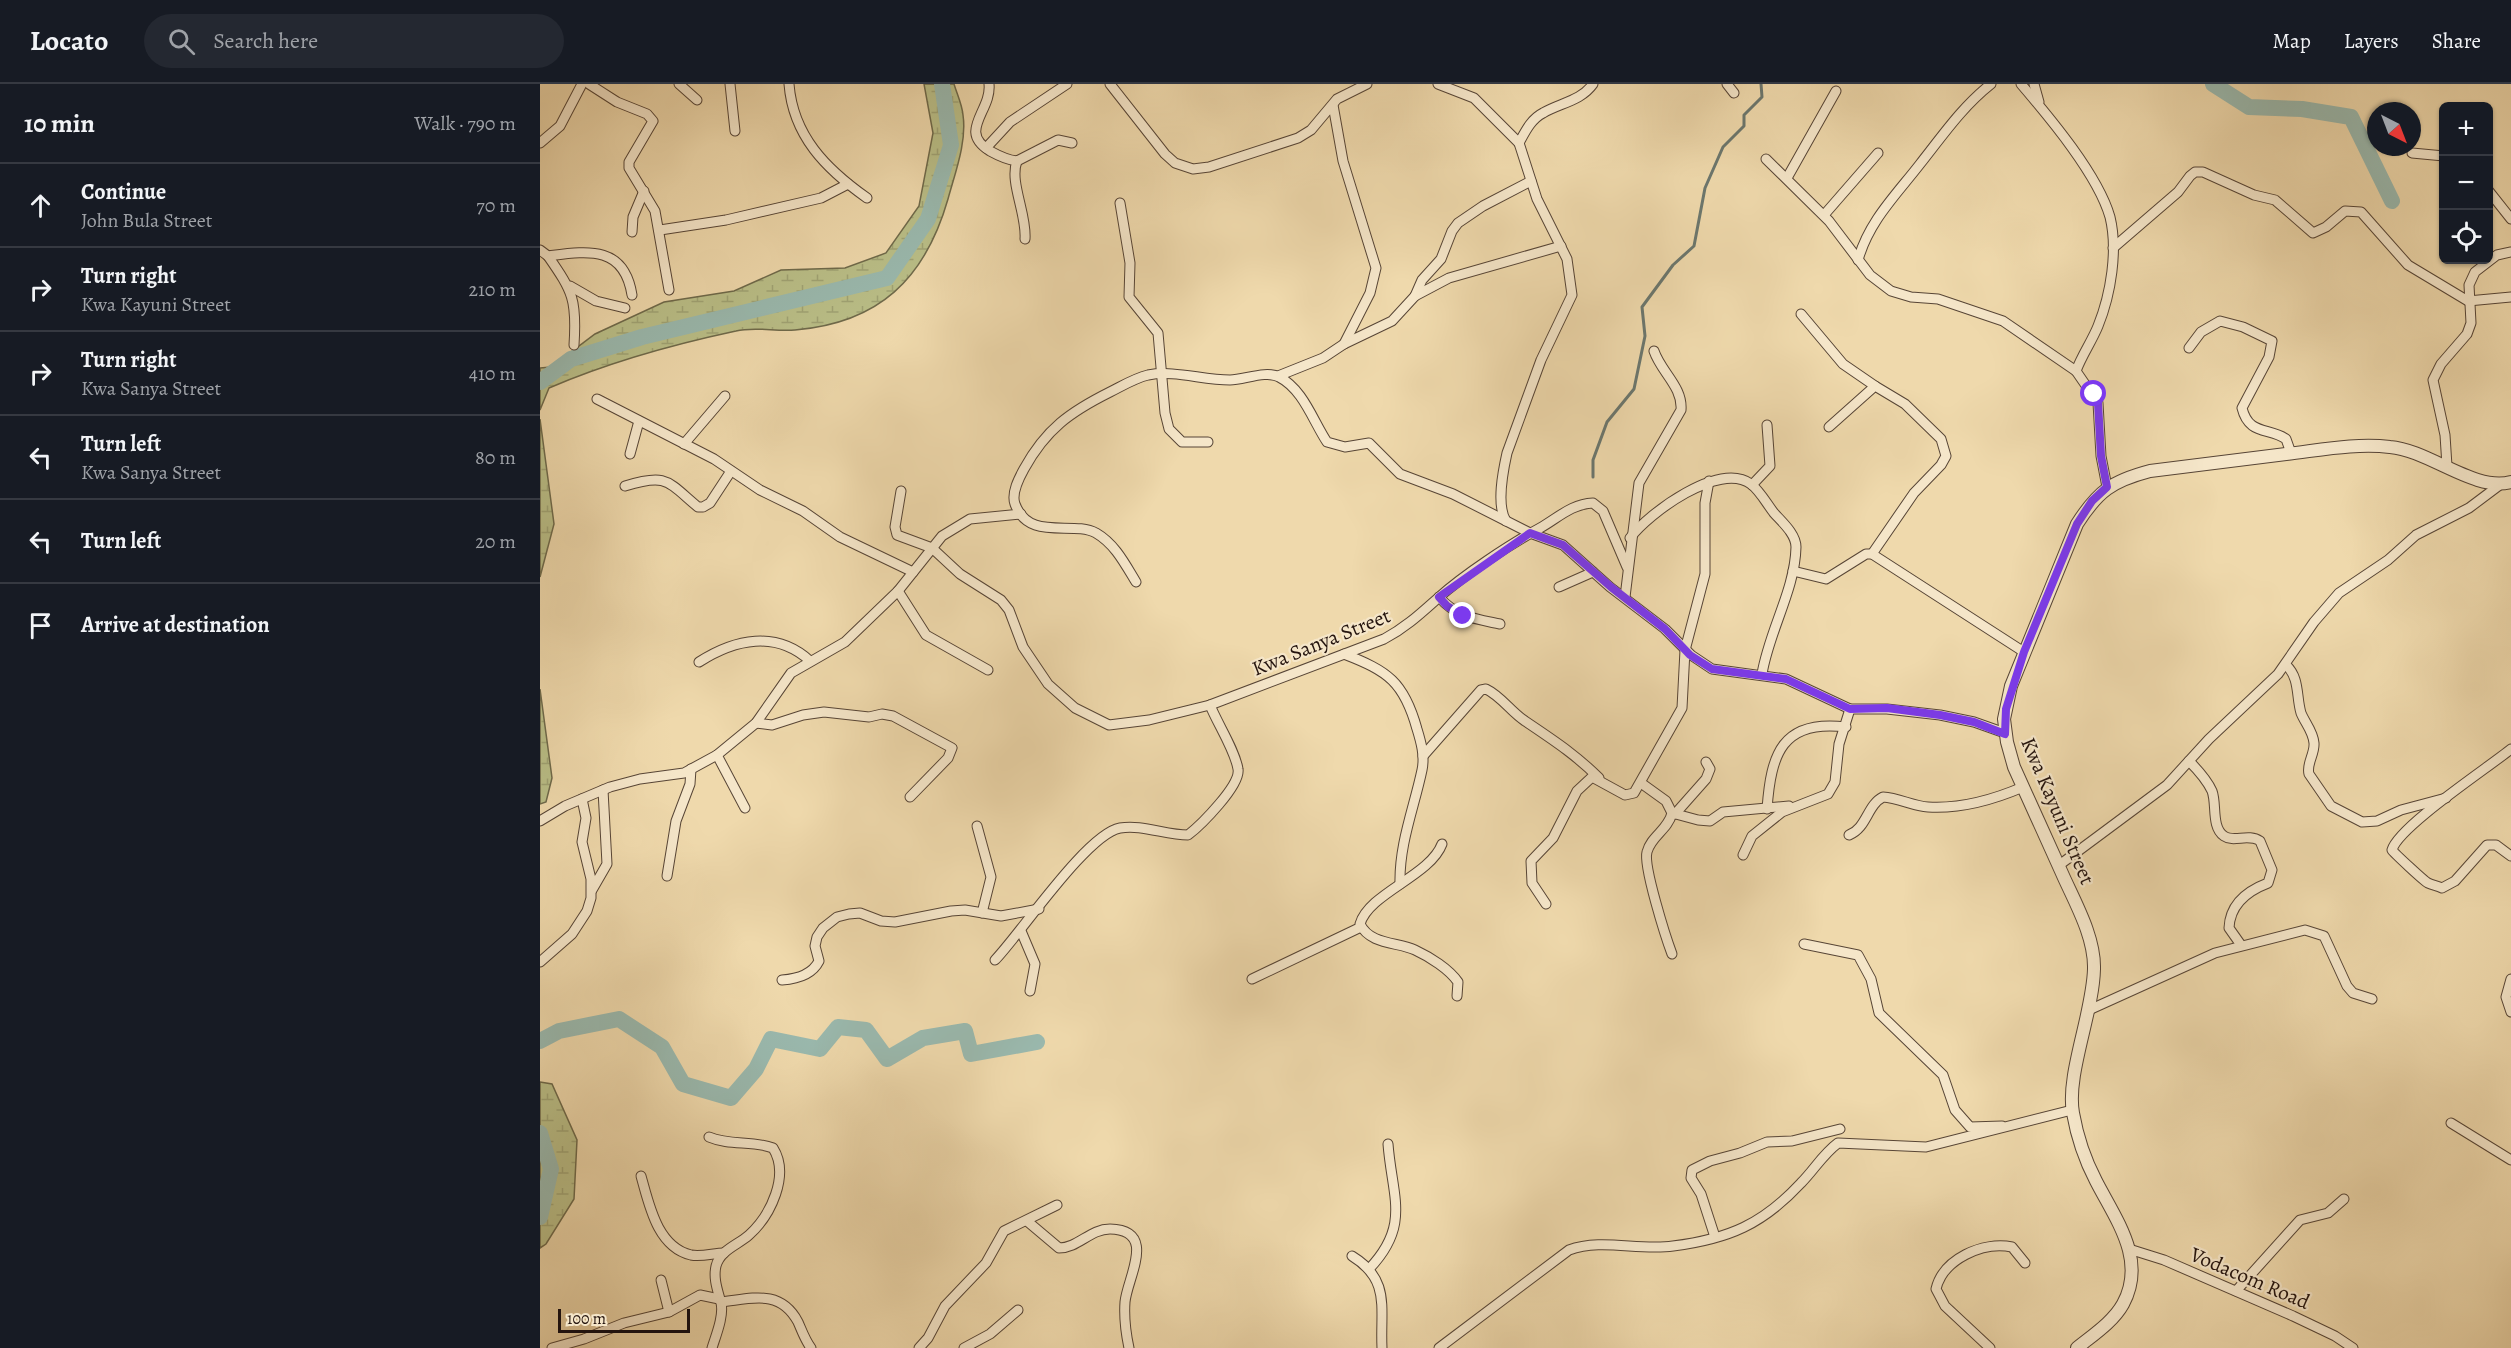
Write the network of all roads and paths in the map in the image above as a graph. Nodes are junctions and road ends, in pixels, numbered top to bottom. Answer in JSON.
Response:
{"nodes":[{"id":1,"x":582,"y":84,"type":"edge"},
{"id":2,"x":589,"y":84,"type":"edge"},
{"id":3,"x":679,"y":84,"type":"edge"},
{"id":4,"x":730,"y":84,"type":"edge"},
{"id":5,"x":789,"y":84,"type":"edge"},
{"id":6,"x":989,"y":84,"type":"edge"},
{"id":7,"x":1066,"y":84,"type":"edge"},
{"id":8,"x":1110,"y":84,"type":"edge"},
{"id":9,"x":1367,"y":84,"type":"edge"},
{"id":10,"x":1438,"y":84,"type":"edge"},
{"id":11,"x":1593,"y":84,"type":"edge"},
{"id":12,"x":1727,"y":84,"type":"edge"},
{"id":13,"x":1991,"y":84,"type":"edge"},
{"id":14,"x":2021,"y":84,"type":"edge"},
{"id":15,"x":2034,"y":84,"type":"edge"},
{"id":16,"x":1836,"y":92,"type":"dead end"},
{"id":17,"x":1734,"y":93,"type":"dead end"},
{"id":18,"x":697,"y":100,"type":"dead end"},
{"id":19,"x":1333,"y":105,"type":"junction"},
{"id":20,"x":2040,"y":108,"type":"junction"},
{"id":21,"x":735,"y":131,"type":"dead end"},
{"id":22,"x":540,"y":143,"type":"edge"},
{"id":23,"x":1072,"y":143,"type":"dead end"},
{"id":24,"x":1519,"y":143,"type":"junction"},
{"id":25,"x":986,"y":148,"type":"junction"},
{"id":26,"x":1878,"y":153,"type":"dead end"},
{"id":27,"x":2421,"y":154,"type":"edge"},
{"id":28,"x":2439,"y":156,"type":"edge"},
{"id":29,"x":1766,"y":159,"type":"dead end"},
{"id":30,"x":1017,"y":161,"type":"junction"},
{"id":31,"x":1787,"y":178,"type":"junction"},
{"id":32,"x":1531,"y":181,"type":"junction"},
{"id":33,"x":848,"y":184,"type":"junction"},
{"id":34,"x":644,"y":191,"type":"junction"},
{"id":35,"x":2493,"y":196,"type":"edge"},
{"id":36,"x":867,"y":198,"type":"dead end"},
{"id":37,"x":1120,"y":203,"type":"dead end"},
{"id":38,"x":1824,"y":215,"type":"junction"},
{"id":39,"x":2511,"y":219,"type":"edge"},
{"id":40,"x":660,"y":230,"type":"junction"},
{"id":41,"x":632,"y":232,"type":"dead end"},
{"id":42,"x":1025,"y":239,"type":"dead end"},
{"id":43,"x":1561,"y":246,"type":"junction"},
{"id":44,"x":2113,"y":248,"type":"junction"},
{"id":45,"x":540,"y":250,"type":"edge"},
{"id":46,"x":2511,"y":252,"type":"edge"},
{"id":47,"x":548,"y":256,"type":"junction"},
{"id":48,"x":1858,"y":260,"type":"junction"},
{"id":49,"x":570,"y":286,"type":"junction"},
{"id":50,"x":669,"y":290,"type":"dead end"},
{"id":51,"x":632,"y":295,"type":"dead end"},
{"id":52,"x":1415,"y":296,"type":"junction"},
{"id":53,"x":2511,"y":297,"type":"edge"},
{"id":54,"x":2468,"y":301,"type":"junction"},
{"id":55,"x":625,"y":308,"type":"dead end"},
{"id":56,"x":1801,"y":314,"type":"dead end"},
{"id":57,"x":1344,"y":344,"type":"junction"},
{"id":58,"x":574,"y":345,"type":"dead end"},
{"id":59,"x":2189,"y":348,"type":"dead end"},
{"id":60,"x":1654,"y":351,"type":"dead end"},
{"id":61,"x":2076,"y":371,"type":"junction"},
{"id":62,"x":1163,"y":373,"type":"junction"},
{"id":63,"x":1278,"y":376,"type":"junction"},
{"id":64,"x":1875,"y":386,"type":"junction"},
{"id":65,"x":725,"y":396,"type":"dead end"},
{"id":66,"x":597,"y":399,"type":"dead end"},
{"id":67,"x":639,"y":421,"type":"junction"},
{"id":68,"x":1767,"y":425,"type":"dead end"},
{"id":69,"x":1829,"y":427,"type":"dead end"},
{"id":70,"x":1208,"y":442,"type":"dead end"},
{"id":71,"x":684,"y":444,"type":"junction"},
{"id":72,"x":2291,"y":453,"type":"junction"},
{"id":73,"x":630,"y":454,"type":"dead end"},
{"id":74,"x":2447,"y":466,"type":"junction"},
{"id":75,"x":731,"y":471,"type":"junction"},
{"id":76,"x":1709,"y":481,"type":"junction"},
{"id":77,"x":2506,"y":483,"type":"edge"},
{"id":78,"x":1752,"y":485,"type":"junction"},
{"id":79,"x":625,"y":486,"type":"dead end"},
{"id":80,"x":2107,"y":487,"type":"junction"},
{"id":81,"x":901,"y":491,"type":"dead end"},
{"id":82,"x":1021,"y":514,"type":"junction"},
{"id":83,"x":1506,"y":521,"type":"junction"},
{"id":84,"x":1530,"y":533,"type":"junction"},
{"id":85,"x":1630,"y":538,"type":"junction"},
{"id":86,"x":932,"y":548,"type":"junction"},
{"id":87,"x":1872,"y":554,"type":"junction"},
{"id":88,"x":1627,"y":567,"type":"junction"},
{"id":89,"x":1793,"y":571,"type":"junction"},
{"id":90,"x":913,"y":572,"type":"junction"},
{"id":91,"x":1593,"y":572,"type":"junction"},
{"id":92,"x":1136,"y":582,"type":"dead end"},
{"id":93,"x":1559,"y":587,"type":"dead end"},
{"id":94,"x":898,"y":591,"type":"junction"},
{"id":95,"x":1439,"y":597,"type":"junction"},
{"id":96,"x":1625,"y":597,"type":"junction"},
{"id":97,"x":1500,"y":624,"type":"dead end"},
{"id":98,"x":1685,"y":650,"type":"junction"},
{"id":99,"x":2024,"y":652,"type":"junction"},
{"id":100,"x":1344,"y":654,"type":"junction"},
{"id":101,"x":810,"y":661,"type":"junction"},
{"id":102,"x":699,"y":662,"type":"dead end"},
{"id":103,"x":2286,"y":665,"type":"junction"},
{"id":104,"x":988,"y":670,"type":"dead end"},
{"id":105,"x":1762,"y":674,"type":"junction"},
{"id":106,"x":1210,"y":705,"type":"junction"},
{"id":107,"x":1850,"y":709,"type":"junction"},
{"id":108,"x":756,"y":723,"type":"junction"},
{"id":109,"x":1846,"y":727,"type":"junction"},
{"id":110,"x":2005,"y":734,"type":"junction"},
{"id":111,"x":2511,"y":749,"type":"edge"},
{"id":112,"x":717,"y":755,"type":"junction"},
{"id":113,"x":1423,"y":756,"type":"junction"},
{"id":114,"x":1706,"y":762,"type":"dead end"},
{"id":115,"x":2189,"y":762,"type":"junction"},
{"id":116,"x":691,"y":769,"type":"junction"},
{"id":117,"x":1599,"y":778,"type":"junction"},
{"id":118,"x":1641,"y":783,"type":"junction"},
{"id":119,"x":2023,"y":787,"type":"junction"},
{"id":120,"x":603,"y":790,"type":"junction"},
{"id":121,"x":910,"y":797,"type":"dead end"},
{"id":122,"x":2447,"y":798,"type":"junction"},
{"id":123,"x":582,"y":799,"type":"junction"},
{"id":124,"x":1798,"y":807,"type":"junction"},
{"id":125,"x":745,"y":808,"type":"dead end"},
{"id":126,"x":1767,"y":809,"type":"junction"},
{"id":127,"x":1674,"y":814,"type":"junction"},
{"id":128,"x":540,"y":821,"type":"edge"},
{"id":129,"x":977,"y":826,"type":"dead end"},
{"id":130,"x":1849,"y":835,"type":"dead end"},
{"id":131,"x":1442,"y":844,"type":"dead end"},
{"id":132,"x":1743,"y":855,"type":"dead end"},
{"id":133,"x":2511,"y":856,"type":"edge"},
{"id":134,"x":2058,"y":866,"type":"junction"},
{"id":135,"x":667,"y":876,"type":"dead end"},
{"id":136,"x":1400,"y":884,"type":"junction"},
{"id":137,"x":592,"y":890,"type":"junction"},
{"id":138,"x":1546,"y":904,"type":"dead end"},
{"id":139,"x":1039,"y":909,"type":"junction"},
{"id":140,"x":982,"y":913,"type":"junction"},
{"id":141,"x":1361,"y":927,"type":"junction"},
{"id":142,"x":1021,"y":931,"type":"junction"},
{"id":143,"x":1804,"y":944,"type":"dead end"},
{"id":144,"x":2241,"y":945,"type":"junction"},
{"id":145,"x":1672,"y":954,"type":"dead end"},
{"id":146,"x":995,"y":960,"type":"dead end"},
{"id":147,"x":540,"y":962,"type":"edge"},
{"id":148,"x":1252,"y":979,"type":"dead end"},
{"id":149,"x":2511,"y":979,"type":"edge"},
{"id":150,"x":782,"y":980,"type":"dead end"},
{"id":151,"x":1030,"y":991,"type":"dead end"},
{"id":152,"x":1457,"y":996,"type":"dead end"},
{"id":153,"x":2372,"y":999,"type":"dead end"},
{"id":154,"x":2089,"y":1010,"type":"junction"},
{"id":155,"x":2511,"y":1012,"type":"edge"},
{"id":156,"x":2072,"y":1110,"type":"junction"},
{"id":157,"x":2451,"y":1124,"type":"dead end"},
{"id":158,"x":2007,"y":1127,"type":"junction"},
{"id":159,"x":1840,"y":1129,"type":"dead end"},
{"id":160,"x":709,"y":1137,"type":"dead end"},
{"id":161,"x":1388,"y":1144,"type":"dead end"},
{"id":162,"x":2511,"y":1160,"type":"edge"},
{"id":163,"x":641,"y":1176,"type":"dead end"},
{"id":164,"x":2344,"y":1199,"type":"dead end"},
{"id":165,"x":1057,"y":1205,"type":"dead end"},
{"id":166,"x":1028,"y":1221,"type":"junction"},
{"id":167,"x":1715,"y":1237,"type":"junction"},
{"id":168,"x":2129,"y":1249,"type":"junction"},
{"id":169,"x":724,"y":1253,"type":"junction"},
{"id":170,"x":1352,"y":1256,"type":"dead end"},
{"id":171,"x":2025,"y":1263,"type":"dead end"},
{"id":172,"x":1369,"y":1269,"type":"junction"},
{"id":173,"x":661,"y":1280,"type":"dead end"},
{"id":174,"x":2236,"y":1291,"type":"junction"},
{"id":175,"x":720,"y":1301,"type":"junction"},
{"id":176,"x":1018,"y":1310,"type":"dead end"},
{"id":177,"x":669,"y":1312,"type":"junction"},
{"id":178,"x":552,"y":1348,"type":"edge"},
{"id":179,"x":712,"y":1348,"type":"edge"},
{"id":180,"x":811,"y":1348,"type":"edge"},
{"id":181,"x":919,"y":1348,"type":"edge"},
{"id":182,"x":964,"y":1348,"type":"edge"},
{"id":183,"x":1129,"y":1348,"type":"edge"},
{"id":184,"x":1382,"y":1348,"type":"edge"},
{"id":185,"x":1439,"y":1348,"type":"edge"},
{"id":186,"x":1990,"y":1348,"type":"edge"},
{"id":187,"x":2078,"y":1348,"type":"edge"},
{"id":188,"x":2353,"y":1348,"type":"edge"}],
"edges":[{"from":1,"to":22,"type":"street"},
{"from":2,"to":34,"type":"street"},
{"from":3,"to":18,"type":"street"},
{"from":4,"to":21,"type":"street"},
{"from":5,"to":33,"type":"street"},
{"from":6,"to":25,"type":"street"},
{"from":7,"to":25,"type":"street"},
{"from":8,"to":19,"type":"street"},
{"from":9,"to":19,"type":"street"},
{"from":10,"to":24,"type":"street"},
{"from":11,"to":24,"type":"street"},
{"from":12,"to":17,"type":"street"},
{"from":13,"to":48,"type":"street"},
{"from":14,"to":20,"type":"street"},
{"from":15,"to":20,"type":"street"},
{"from":16,"to":31,"type":"street"},
{"from":19,"to":57,"type":"street"},
{"from":20,"to":44,"type":"street"},
{"from":23,"to":30,"type":"street"},
{"from":24,"to":32,"type":"street"},
{"from":25,"to":30,"type":"street"},
{"from":26,"to":38,"type":"street"},
{"from":27,"to":28,"type":"street"},
{"from":29,"to":31,"type":"street"},
{"from":30,"to":42,"type":"street"},
{"from":31,"to":38,"type":"street"},
{"from":32,"to":43,"type":"street"},
{"from":32,"to":52,"type":"street"},
{"from":33,"to":36,"type":"street"},
{"from":33,"to":40,"type":"street"},
{"from":34,"to":40,"type":"street"},
{"from":34,"to":41,"type":"street"},
{"from":35,"to":39,"type":"street"},
{"from":37,"to":62,"type":"street"},
{"from":38,"to":48,"type":"street"},
{"from":40,"to":50,"type":"street"},
{"from":43,"to":52,"type":"street"},
{"from":43,"to":83,"type":"street"},
{"from":44,"to":54,"type":"street"},
{"from":44,"to":61,"type":"street"},
{"from":45,"to":47,"type":"street"},
{"from":46,"to":54,"type":"street"},
{"from":47,"to":49,"type":"street"},
{"from":47,"to":51,"type":"street"},
{"from":48,"to":61,"type":"street"},
{"from":49,"to":55,"type":"street"},
{"from":49,"to":58,"type":"street"},
{"from":52,"to":57,"type":"street"},
{"from":53,"to":54,"type":"street"},
{"from":54,"to":74,"type":"street"},
{"from":56,"to":64,"type":"street"},
{"from":57,"to":63,"type":"street"},
{"from":59,"to":72,"type":"street"},
{"from":60,"to":85,"type":"street"},
{"from":61,"to":80,"type":"street"},
{"from":62,"to":63,"type":"street"},
{"from":62,"to":70,"type":"street"},
{"from":62,"to":82,"type":"street"},
{"from":63,"to":83,"type":"street"},
{"from":64,"to":69,"type":"street"},
{"from":64,"to":87,"type":"street"},
{"from":65,"to":71,"type":"street"},
{"from":66,"to":67,"type":"street"},
{"from":67,"to":71,"type":"street"},
{"from":67,"to":73,"type":"street"},
{"from":68,"to":78,"type":"street"},
{"from":71,"to":75,"type":"street"},
{"from":72,"to":74,"type":"street","name":"Kwa Kayuni Street"},
{"from":72,"to":80,"type":"street","name":"Kwa Kayuni Street"},
{"from":74,"to":77,"type":"street","name":"Kwa Kayuni Street"},
{"from":75,"to":79,"type":"street"},
{"from":75,"to":90,"type":"street"},
{"from":76,"to":78,"type":"street"},
{"from":76,"to":85,"type":"street"},
{"from":76,"to":98,"type":"street"},
{"from":77,"to":103,"type":"street"},
{"from":78,"to":89,"type":"street"},
{"from":80,"to":99,"type":"street","name":"Kwa Kayuni Street"},
{"from":81,"to":86,"type":"street"},
{"from":82,"to":86,"type":"street"},
{"from":82,"to":92,"type":"street"},
{"from":83,"to":84,"type":"street"},
{"from":84,"to":88,"type":"street","name":"Kwa Sanya Street"},
{"from":84,"to":91,"type":"street"},
{"from":84,"to":95,"type":"street","name":"Kwa Sanya Street"},
{"from":85,"to":88,"type":"street"},
{"from":86,"to":90,"type":"street"},
{"from":86,"to":106,"type":"street","name":"Kwa Sanya Street"},
{"from":87,"to":89,"type":"street"},
{"from":87,"to":99,"type":"street"},
{"from":88,"to":96,"type":"street"},
{"from":89,"to":105,"type":"street"},
{"from":90,"to":94,"type":"street"},
{"from":91,"to":93,"type":"street"},
{"from":91,"to":96,"type":"street"},
{"from":94,"to":101,"type":"street"},
{"from":94,"to":104,"type":"street"},
{"from":95,"to":97,"type":"street"},
{"from":95,"to":100,"type":"street","name":"Kwa Sanya Street"},
{"from":96,"to":98,"type":"street"},
{"from":98,"to":105,"type":"street"},
{"from":98,"to":118,"type":"street"},
{"from":99,"to":110,"type":"street","name":"Kwa Kayuni Street"},
{"from":100,"to":106,"type":"street","name":"Kwa Sanya Street"},
{"from":100,"to":113,"type":"street"},
{"from":101,"to":102,"type":"street"},
{"from":101,"to":108,"type":"street"},
{"from":103,"to":115,"type":"street"},
{"from":103,"to":122,"type":"street"},
{"from":105,"to":107,"type":"street"},
{"from":106,"to":139,"type":"street"},
{"from":107,"to":109,"type":"street"},
{"from":107,"to":110,"type":"street"},
{"from":108,"to":112,"type":"street"},
{"from":108,"to":121,"type":"street"},
{"from":109,"to":124,"type":"street"},
{"from":109,"to":126,"type":"street"},
{"from":110,"to":119,"type":"street","name":"Kwa Kayuni Street"},
{"from":111,"to":122,"type":"street"},
{"from":112,"to":116,"type":"street"},
{"from":112,"to":125,"type":"street"},
{"from":113,"to":117,"type":"street"},
{"from":113,"to":136,"type":"street"},
{"from":114,"to":127,"type":"street"},
{"from":115,"to":134,"type":"street"},
{"from":115,"to":144,"type":"street"},
{"from":116,"to":120,"type":"street"},
{"from":116,"to":135,"type":"street"},
{"from":117,"to":118,"type":"street"},
{"from":117,"to":138,"type":"street"},
{"from":118,"to":127,"type":"street"},
{"from":119,"to":130,"type":"street"},
{"from":119,"to":134,"type":"street","name":"Kwa Kayuni Street"},
{"from":120,"to":123,"type":"street"},
{"from":120,"to":137,"type":"street"},
{"from":122,"to":133,"type":"street"},
{"from":123,"to":128,"type":"street"},
{"from":123,"to":137,"type":"street"},
{"from":124,"to":126,"type":"street"},
{"from":124,"to":132,"type":"street"},
{"from":126,"to":127,"type":"street"},
{"from":127,"to":145,"type":"street"},
{"from":129,"to":140,"type":"street"},
{"from":131,"to":136,"type":"street"},
{"from":134,"to":154,"type":"street","name":"Kwa Kayuni Street"},
{"from":136,"to":141,"type":"street"},
{"from":137,"to":147,"type":"street"},
{"from":139,"to":140,"type":"street"},
{"from":139,"to":142,"type":"street"},
{"from":140,"to":150,"type":"street"},
{"from":141,"to":148,"type":"street"},
{"from":141,"to":152,"type":"street"},
{"from":142,"to":146,"type":"street"},
{"from":142,"to":151,"type":"street"},
{"from":143,"to":158,"type":"street"},
{"from":144,"to":153,"type":"street"},
{"from":144,"to":154,"type":"street"},
{"from":149,"to":155,"type":"street"},
{"from":154,"to":156,"type":"street","name":"Kwa Kayuni Street"},
{"from":156,"to":158,"type":"street"},
{"from":156,"to":168,"type":"street","name":"Kwa Kayuni Street"},
{"from":157,"to":162,"type":"street"},
{"from":158,"to":167,"type":"street"},
{"from":159,"to":167,"type":"street"},
{"from":160,"to":169,"type":"street"},
{"from":161,"to":172,"type":"street"},
{"from":163,"to":169,"type":"street"},
{"from":164,"to":174,"type":"street"},
{"from":165,"to":166,"type":"street"},
{"from":166,"to":181,"type":"street"},
{"from":166,"to":183,"type":"street"},
{"from":167,"to":185,"type":"street"},
{"from":168,"to":174,"type":"street","name":"Vodacom Road"},
{"from":168,"to":187,"type":"street","name":"Kwa Kayuni Street"},
{"from":169,"to":175,"type":"street"},
{"from":170,"to":172,"type":"street"},
{"from":171,"to":186,"type":"street"},
{"from":172,"to":184,"type":"street"},
{"from":173,"to":177,"type":"street"},
{"from":174,"to":188,"type":"street","name":"Vodacom Road"},
{"from":175,"to":177,"type":"street"},
{"from":175,"to":179,"type":"street"},
{"from":175,"to":180,"type":"street"},
{"from":176,"to":182,"type":"street"},
{"from":177,"to":178,"type":"street"}]}
